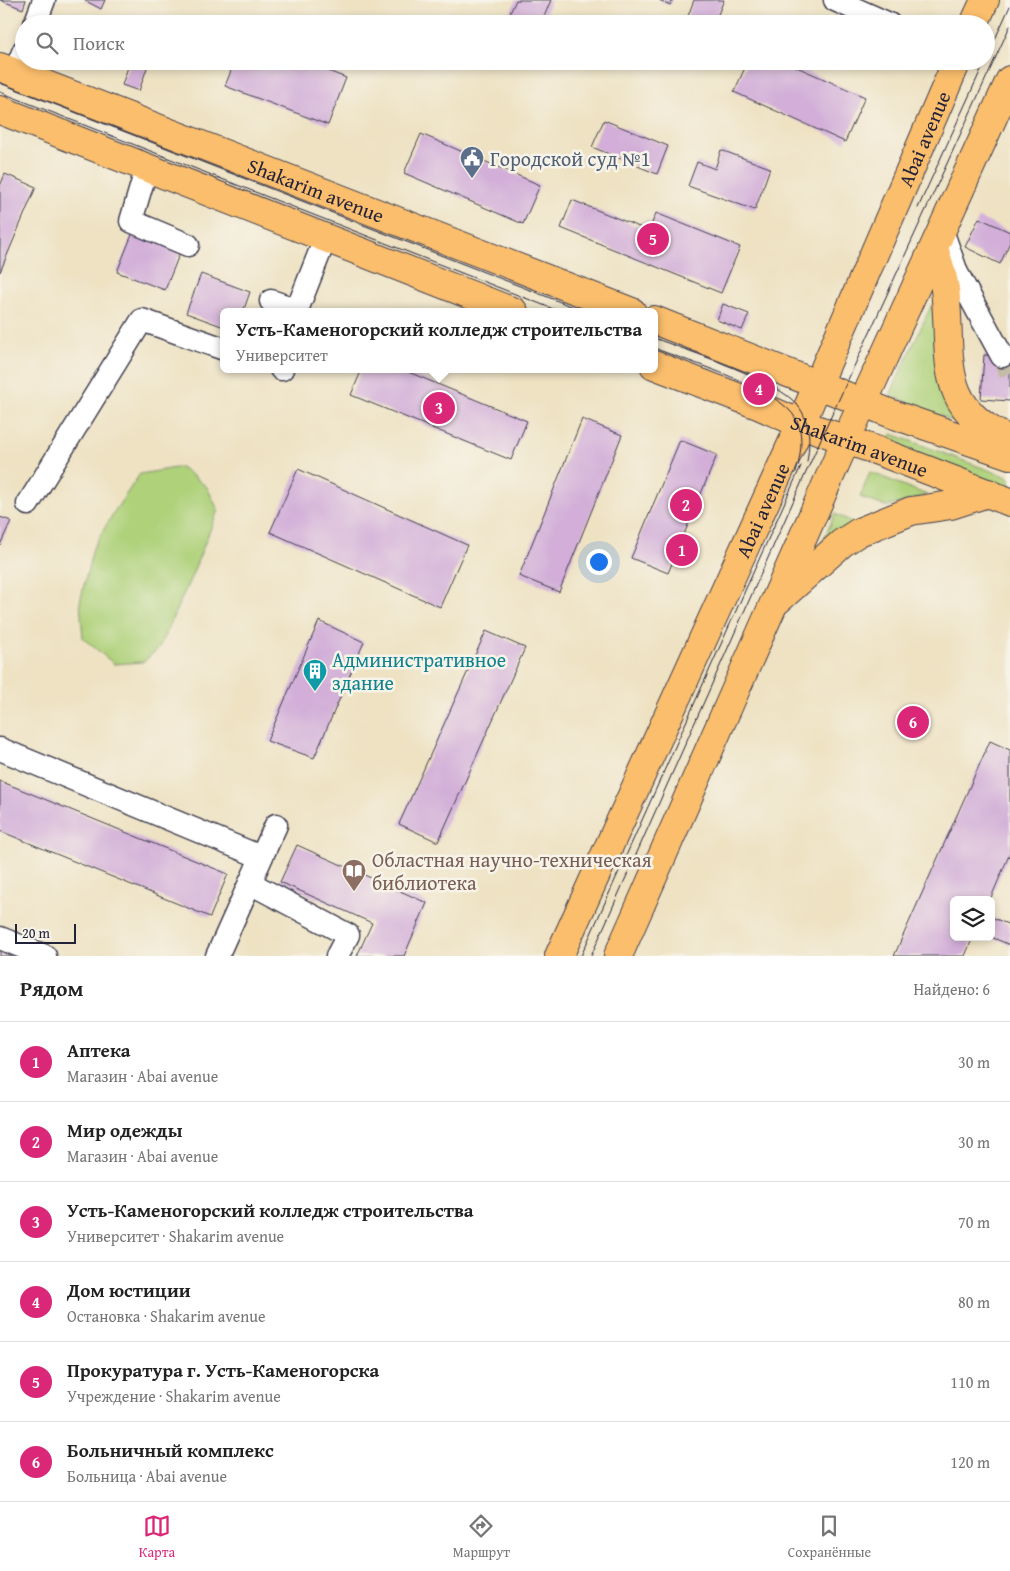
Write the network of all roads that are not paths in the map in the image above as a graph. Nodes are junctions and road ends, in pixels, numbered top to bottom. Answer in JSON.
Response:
{"nodes":[{"id":1,"x":44,"y":0,"type":"edge"},
{"id":2,"x":835,"y":0,"type":"edge"},
{"id":3,"x":985,"y":0,"type":"edge"},
{"id":4,"x":38,"y":15,"type":"edge"},
{"id":5,"x":869,"y":15,"type":"edge"},
{"id":6,"x":978,"y":15,"type":"edge"},
{"id":7,"x":13,"y":63,"type":"edge"},
{"id":8,"x":30,"y":70,"type":"edge"},
{"id":9,"x":953,"y":70,"type":"edge"},
{"id":10,"x":1008,"y":88,"type":"edge"},
{"id":11,"x":0,"y":111,"type":"edge"},
{"id":12,"x":147,"y":167,"type":"junction"},
{"id":13,"x":325,"y":239,"type":"junction"},
{"id":14,"x":938,"y":239,"type":"junction"},
{"id":15,"x":188,"y":244,"type":"dead end"},
{"id":16,"x":270,"y":301,"type":"dead end"},
{"id":17,"x":288,"y":308,"type":"edge"},
{"id":18,"x":297,"y":308,"type":"edge"},
{"id":19,"x":504,"y":308,"type":"edge"},
{"id":20,"x":622,"y":308,"type":"edge"},
{"id":21,"x":658,"y":322,"type":"edge"},
{"id":22,"x":220,"y":348,"type":"edge"},
{"id":23,"x":1002,"y":356,"type":"tunnel mouth"},
{"id":24,"x":658,"y":367,"type":"edge"},
{"id":25,"x":818,"y":385,"type":"junction"},
{"id":26,"x":863,"y":402,"type":"junction"},
{"id":27,"x":801,"y":424,"type":"junction"},
{"id":28,"x":846,"y":440,"type":"junction"},
{"id":29,"x":1010,"y":440,"type":"edge"},
{"id":30,"x":1010,"y":455,"type":"edge"},
{"id":31,"x":999,"y":498,"type":"edge"},
{"id":32,"x":28,"y":504,"type":"dead end"},
{"id":33,"x":774,"y":604,"type":"junction"},
{"id":34,"x":0,"y":749,"type":"edge"},
{"id":35,"x":276,"y":825,"type":"dead end"},
{"id":36,"x":261,"y":857,"type":"junction"},
{"id":37,"x":250,"y":883,"type":"junction"},
{"id":38,"x":0,"y":938,"type":"edge"},
{"id":39,"x":45,"y":956,"type":"edge"},
{"id":40,"x":217,"y":956,"type":"edge"},
{"id":41,"x":337,"y":956,"type":"edge"},
{"id":42,"x":559,"y":956,"type":"edge"},
{"id":43,"x":618,"y":956,"type":"edge"}],
"edges":[{"from":1,"to":4,"type":"street"},
{"from":2,"to":5,"type":"street"},
{"from":3,"to":6,"type":"main road"},
{"from":7,"to":11,"type":"main road"},
{"from":8,"to":20,"type":"main road","name":"Shakarim avenue"},
{"from":9,"to":25,"type":"main road","name":"Abai avenue"},
{"from":10,"to":14,"type":"main road"},
{"from":11,"to":12,"type":"main road"},
{"from":12,"to":13,"type":"main road"},
{"from":12,"to":15,"type":"street"},
{"from":13,"to":18,"type":"street"},
{"from":13,"to":19,"type":"main road"},
{"from":14,"to":23,"type":"street"},
{"from":14,"to":26,"type":"main road"},
{"from":14,"to":29,"type":"main road"},
{"from":16,"to":17,"type":"street"},
{"from":21,"to":25,"type":"main road","name":"Shakarim avenue"},
{"from":22,"to":32,"type":"street"},
{"from":24,"to":27,"type":"main road","name":"Shakarim avenue"},
{"from":25,"to":26,"type":"main road","name":"Shakarim avenue"},
{"from":25,"to":27,"type":"main road","name":"Abai avenue"},
{"from":26,"to":28,"type":"main road"},
{"from":26,"to":30,"type":"main road","name":"Shakarim avenue"},
{"from":27,"to":28,"type":"main road","name":"Shakarim avenue"},
{"from":27,"to":42,"type":"main road","name":"Abai avenue"},
{"from":28,"to":31,"type":"main road","name":"Shakarim avenue"},
{"from":28,"to":33,"type":"main road"},
{"from":31,"to":33,"type":"main road"},
{"from":33,"to":43,"type":"main road"},
{"from":34,"to":36,"type":"street"},
{"from":35,"to":36,"type":"street"},
{"from":36,"to":37,"type":"street"},
{"from":37,"to":40,"type":"street"},
{"from":37,"to":41,"type":"street"},
{"from":38,"to":39,"type":"street"}]}
